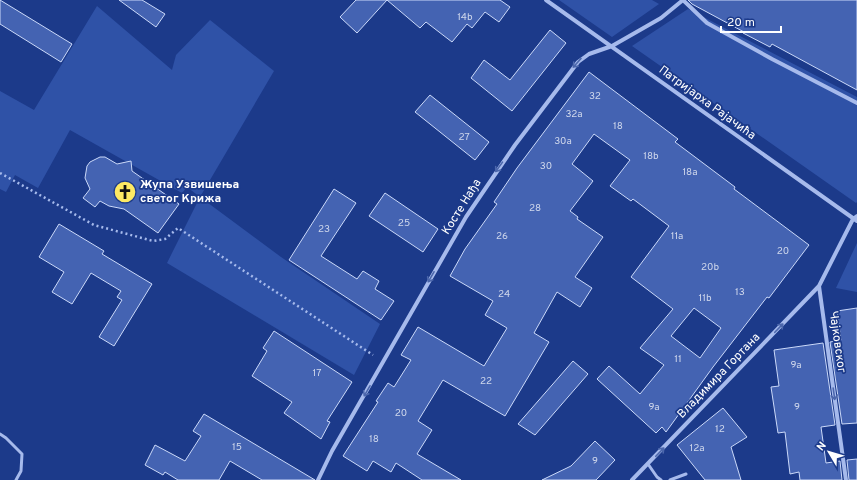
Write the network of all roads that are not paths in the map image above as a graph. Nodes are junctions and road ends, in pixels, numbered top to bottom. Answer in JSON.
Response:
{"nodes":[{"id":1,"x":546,"y":0,"type":"edge"},
{"id":2,"x":683,"y":0,"type":"edge"},
{"id":3,"x":612,"y":46,"type":"junction"},
{"id":4,"x":857,"y":103,"type":"edge"},
{"id":5,"x":856,"y":219,"type":"edge"},
{"id":6,"x":819,"y":286,"type":"junction"},
{"id":7,"x":0,"y":434,"type":"edge"},
{"id":8,"x":648,"y":464,"type":"junction"},
{"id":9,"x":686,"y":474,"type":"dead end"},
{"id":10,"x":16,"y":480,"type":"edge"},
{"id":11,"x":318,"y":480,"type":"edge"},
{"id":12,"x":632,"y":480,"type":"edge"},
{"id":13,"x":661,"y":480,"type":"edge"},
{"id":14,"x":670,"y":480,"type":"edge"},
{"id":15,"x":846,"y":480,"type":"edge"}],
"edges":[{"from":1,"to":3,"type":"street","name":"Патријарха Рајачића"},
{"from":2,"to":3,"type":"street","name":"Косте Нађа"},
{"from":2,"to":4,"type":"street"},
{"from":3,"to":5,"type":"street","name":"Патријарха Рајачића"},
{"from":3,"to":11,"type":"street","name":"Косте Нађа","one_way":true},
{"from":5,"to":6,"type":"street"},
{"from":8,"to":6,"type":"street","name":"Владимира Гортана","one_way":true},
{"from":6,"to":15,"type":"street","name":"Чајковског","one_way":true},
{"from":7,"to":10,"type":"lane"},
{"from":8,"to":12,"type":"street","name":"Владимира Гортана"},
{"from":8,"to":13,"type":"lane"},
{"from":9,"to":14,"type":"lane"}]}
